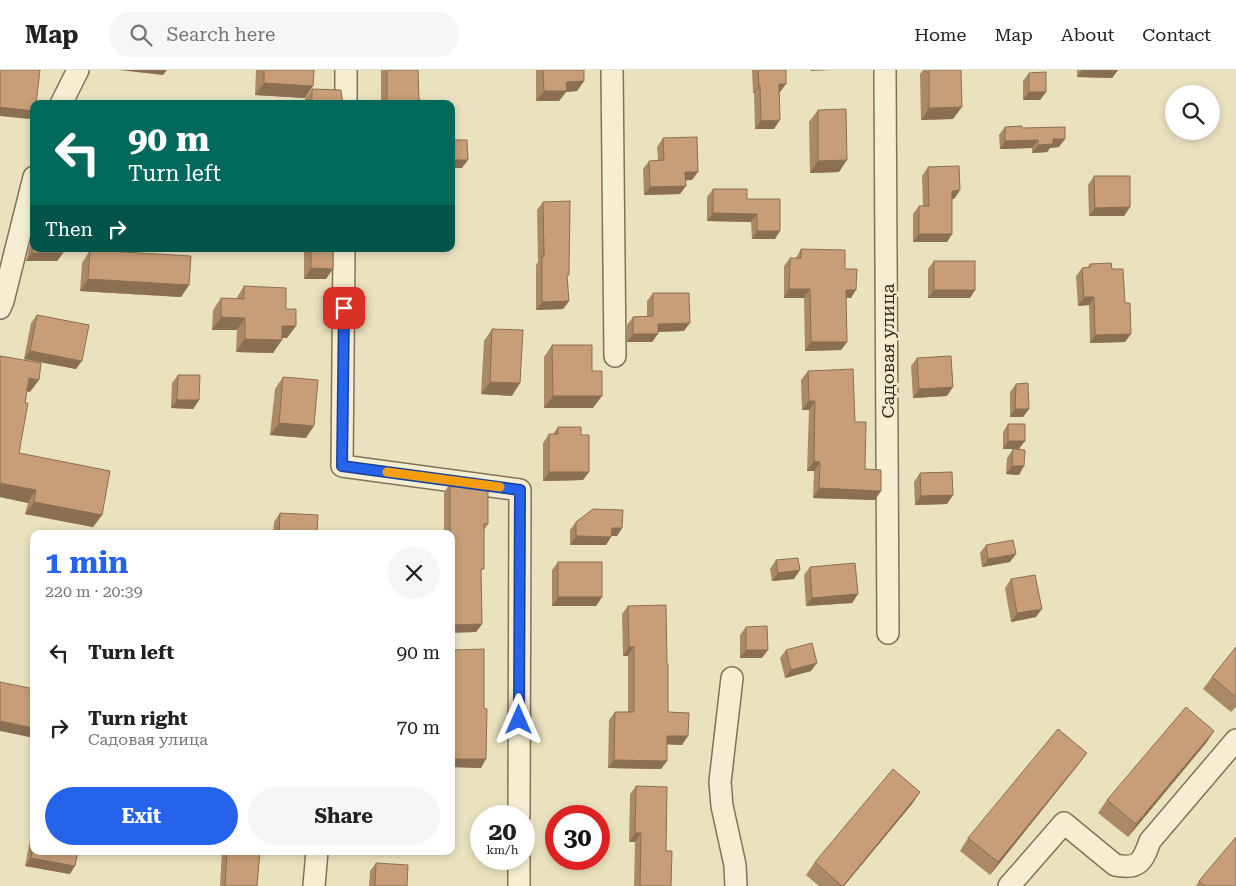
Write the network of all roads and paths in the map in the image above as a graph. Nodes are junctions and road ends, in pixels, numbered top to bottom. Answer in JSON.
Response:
{"nodes":[{"id":1,"x":78,"y":70,"type":"edge"},
{"id":2,"x":346,"y":70,"type":"edge"},
{"id":3,"x":612,"y":70,"type":"edge"},
{"id":4,"x":885,"y":70,"type":"edge"},
{"id":5,"x":63,"y":100,"type":"edge"},
{"id":6,"x":346,"y":100,"type":"edge"},
{"id":7,"x":30,"y":192,"type":"edge"},
{"id":8,"x":344,"y":252,"type":"edge"},
{"id":9,"x":0,"y":308,"type":"edge"},
{"id":10,"x":615,"y":356,"type":"dead end"},
{"id":11,"x":888,"y":633,"type":"dead end"},
{"id":12,"x":732,"y":678,"type":"dead end"},
{"id":13,"x":1236,"y":740,"type":"edge"},
{"id":14,"x":519,"y":805,"type":"edge"},
{"id":15,"x":317,"y":855,"type":"edge"},
{"id":16,"x":519,"y":870,"type":"edge"},
{"id":17,"x":314,"y":886,"type":"edge"},
{"id":18,"x":518,"y":886,"type":"edge"},
{"id":19,"x":736,"y":886,"type":"edge"},
{"id":20,"x":1009,"y":886,"type":"edge"}],
"edges":[{"from":1,"to":5,"type":"street"},
{"from":2,"to":6,"type":"street"},
{"from":3,"to":10,"type":"street"},
{"from":4,"to":11,"type":"street","name":"Садовая улица"},
{"from":7,"to":9,"type":"street"},
{"from":8,"to":14,"type":"street"},
{"from":12,"to":19,"type":"street"},
{"from":13,"to":20,"type":"street"},
{"from":15,"to":17,"type":"street"},
{"from":16,"to":18,"type":"street"}]}
